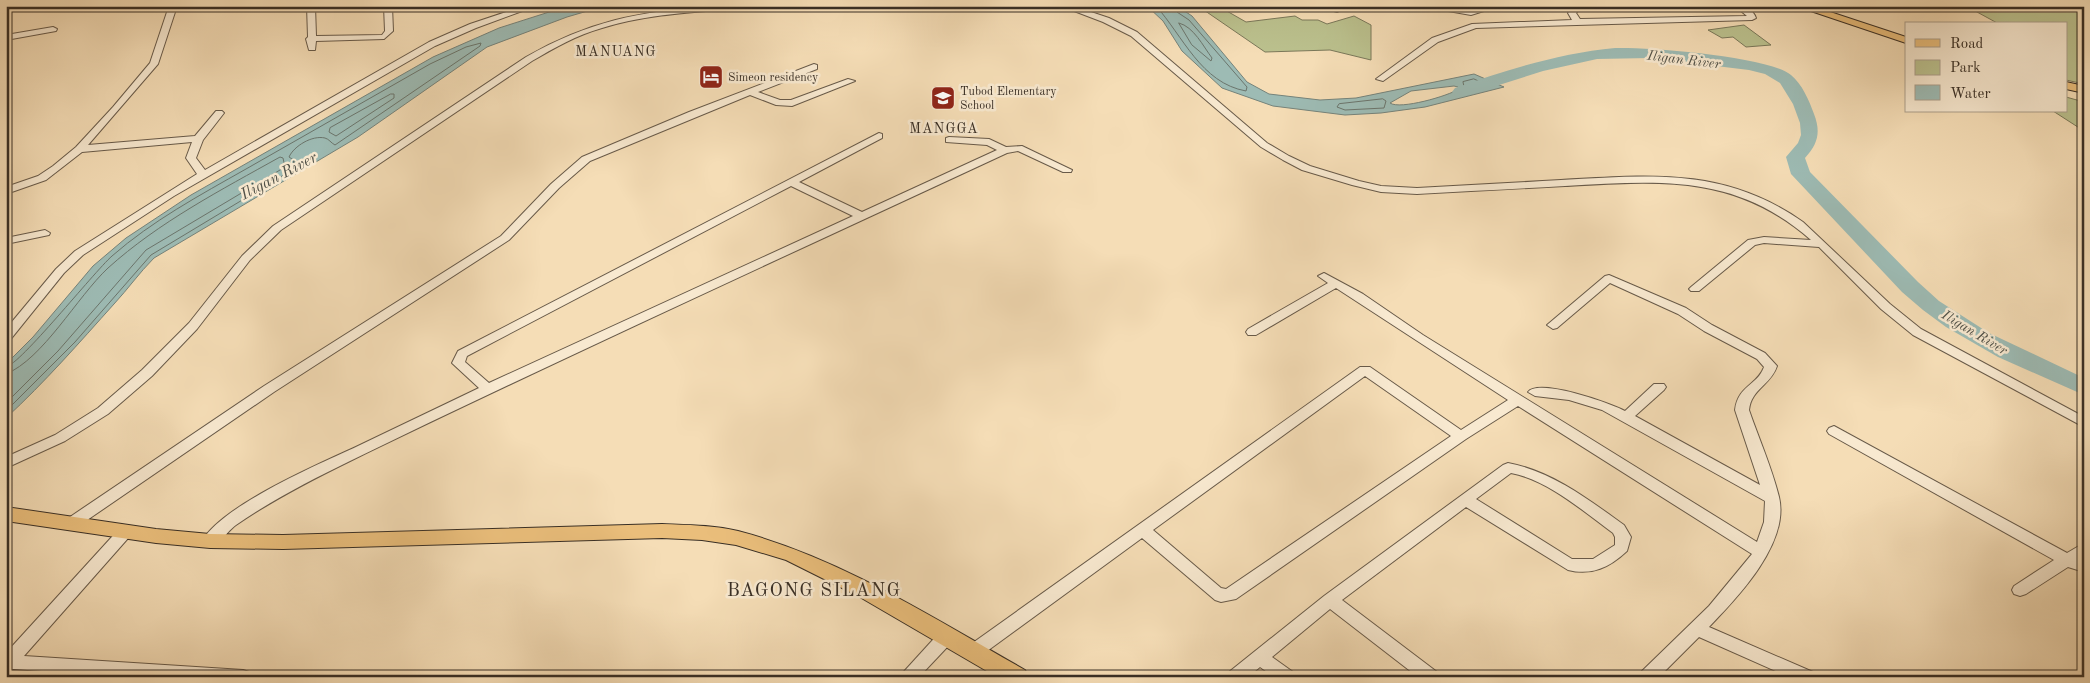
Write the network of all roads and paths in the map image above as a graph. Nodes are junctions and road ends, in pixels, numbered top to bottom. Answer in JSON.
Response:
{"nodes":[{"id":1,"x":174,"y":6,"type":"edge"},
{"id":2,"x":311,"y":6,"type":"edge"},
{"id":3,"x":388,"y":6,"type":"edge"},
{"id":4,"x":532,"y":6,"type":"edge"},
{"id":5,"x":743,"y":6,"type":"edge"},
{"id":6,"x":1065,"y":6,"type":"edge"},
{"id":7,"x":1322,"y":6,"type":"edge"},
{"id":8,"x":1424,"y":6,"type":"edge"},
{"id":9,"x":1456,"y":6,"type":"edge"},
{"id":10,"x":1496,"y":6,"type":"edge"},
{"id":11,"x":1578,"y":6,"type":"edge"},
{"id":12,"x":1739,"y":6,"type":"edge"},
{"id":13,"x":1801,"y":6,"type":"edge"},
{"id":14,"x":1337,"y":10,"type":"dead end"},
{"id":15,"x":1471,"y":13,"type":"junction"},
{"id":16,"x":1577,"y":21,"type":"junction"},
{"id":17,"x":1495,"y":25,"type":"junction"},
{"id":18,"x":53,"y":29,"type":"dead end"},
{"id":19,"x":6,"y":38,"type":"edge"},
{"id":20,"x":1905,"y":40,"type":"edge"},
{"id":21,"x":814,"y":67,"type":"dead end"},
{"id":22,"x":1380,"y":79,"type":"dead end"},
{"id":23,"x":851,"y":81,"type":"dead end"},
{"id":24,"x":2068,"y":86,"type":"edge"},
{"id":25,"x":2084,"y":90,"type":"edge"},
{"id":26,"x":750,"y":92,"type":"junction"},
{"id":27,"x":219,"y":113,"type":"dead end"},
{"id":28,"x":879,"y":136,"type":"dead end"},
{"id":29,"x":198,"y":139,"type":"junction"},
{"id":30,"x":949,"y":140,"type":"dead end"},
{"id":31,"x":80,"y":149,"type":"junction"},
{"id":32,"x":1005,"y":150,"type":"junction"},
{"id":33,"x":1068,"y":170,"type":"dead end"},
{"id":34,"x":203,"y":175,"type":"junction"},
{"id":35,"x":790,"y":182,"type":"junction"},
{"id":36,"x":6,"y":191,"type":"edge"},
{"id":37,"x":862,"y":216,"type":"junction"},
{"id":38,"x":45,"y":233,"type":"dead end"},
{"id":39,"x":6,"y":241,"type":"edge"},
{"id":40,"x":1821,"y":244,"type":"junction"},
{"id":41,"x":1324,"y":276,"type":"dead end"},
{"id":42,"x":1336,"y":283,"type":"junction"},
{"id":43,"x":1694,"y":289,"type":"dead end"},
{"id":44,"x":1553,"y":324,"type":"dead end"},
{"id":45,"x":1252,"y":332,"type":"dead end"},
{"id":46,"x":6,"y":337,"type":"edge"},
{"id":47,"x":1659,"y":386,"type":"dead end"},
{"id":48,"x":488,"y":389,"type":"junction"},
{"id":49,"x":1534,"y":392,"type":"dead end"},
{"id":50,"x":1517,"y":400,"type":"junction"},
{"id":51,"x":1626,"y":417,"type":"junction"},
{"id":52,"x":2084,"y":423,"type":"edge"},
{"id":53,"x":1834,"y":431,"type":"dead end"},
{"id":54,"x":1461,"y":436,"type":"junction"},
{"id":55,"x":6,"y":463,"type":"edge"},
{"id":56,"x":1772,"y":498,"type":"junction"},
{"id":57,"x":1467,"y":500,"type":"junction"},
{"id":58,"x":6,"y":514,"type":"edge"},
{"id":59,"x":72,"y":523,"type":"junction"},
{"id":60,"x":1143,"y":530,"type":"junction"},
{"id":61,"x":125,"y":532,"type":"junction"},
{"id":62,"x":210,"y":541,"type":"junction"},
{"id":63,"x":2084,"y":549,"type":"edge"},
{"id":64,"x":1761,"y":552,"type":"junction"},
{"id":65,"x":2067,"y":560,"type":"junction"},
{"id":66,"x":2084,"y":566,"type":"edge"},
{"id":67,"x":2020,"y":590,"type":"dead end"},
{"id":68,"x":1330,"y":600,"type":"junction"},
{"id":69,"x":1697,"y":629,"type":"junction"},
{"id":70,"x":946,"y":636,"type":"junction"},
{"id":71,"x":973,"y":652,"type":"junction"},
{"id":72,"x":1259,"y":657,"type":"junction"},
{"id":73,"x":8,"y":664,"type":"edge"},
{"id":74,"x":242,"y":677,"type":"edge"},
{"id":75,"x":908,"y":677,"type":"edge"},
{"id":76,"x":1017,"y":677,"type":"edge"},
{"id":77,"x":1235,"y":677,"type":"edge"},
{"id":78,"x":1287,"y":677,"type":"edge"},
{"id":79,"x":1431,"y":677,"type":"edge"},
{"id":80,"x":1647,"y":677,"type":"edge"},
{"id":81,"x":1807,"y":677,"type":"edge"}],
"edges":[{"from":1,"to":31,"type":"street"},
{"from":2,"to":3,"type":"street"},
{"from":4,"to":34,"type":"street"},
{"from":5,"to":55,"type":"street"},
{"from":6,"to":40,"type":"street"},
{"from":7,"to":14,"type":"street"},
{"from":8,"to":15,"type":"street"},
{"from":9,"to":15,"type":"street"},
{"from":10,"to":15,"type":"street"},
{"from":11,"to":16,"type":"street"},
{"from":12,"to":16,"type":"street"},
{"from":13,"to":20,"type":"main road"},
{"from":15,"to":17,"type":"street"},
{"from":16,"to":17,"type":"street"},
{"from":17,"to":22,"type":"street"},
{"from":18,"to":19,"type":"street"},
{"from":21,"to":26,"type":"street"},
{"from":23,"to":26,"type":"street"},
{"from":24,"to":25,"type":"main road"},
{"from":26,"to":59,"type":"street"},
{"from":27,"to":29,"type":"street"},
{"from":28,"to":35,"type":"street"},
{"from":29,"to":31,"type":"street"},
{"from":29,"to":34,"type":"street"},
{"from":30,"to":32,"type":"street"},
{"from":31,"to":36,"type":"street"},
{"from":32,"to":33,"type":"street"},
{"from":32,"to":37,"type":"street"},
{"from":34,"to":46,"type":"street"},
{"from":35,"to":37,"type":"street"},
{"from":35,"to":48,"type":"street"},
{"from":37,"to":48,"type":"street"},
{"from":38,"to":39,"type":"street"},
{"from":40,"to":43,"type":"street"},
{"from":40,"to":52,"type":"street"},
{"from":41,"to":42,"type":"street"},
{"from":42,"to":45,"type":"street"},
{"from":42,"to":50,"type":"street"},
{"from":44,"to":56,"type":"street"},
{"from":47,"to":51,"type":"street"},
{"from":48,"to":62,"type":"street"},
{"from":49,"to":51,"type":"street"},
{"from":50,"to":54,"type":"street"},
{"from":50,"to":64,"type":"street"},
{"from":51,"to":56,"type":"street"},
{"from":53,"to":65,"type":"street"},
{"from":54,"to":60,"type":"street"},
{"from":54,"to":60,"type":"street"},
{"from":56,"to":64,"type":"street"},
{"from":57,"to":57,"type":"street"},
{"from":57,"to":68,"type":"street"},
{"from":58,"to":59,"type":"main road"},
{"from":59,"to":61,"type":"main road"},
{"from":60,"to":71,"type":"street"},
{"from":61,"to":62,"type":"main road"},
{"from":61,"to":73,"type":"street"},
{"from":62,"to":70,"type":"main road"},
{"from":63,"to":65,"type":"street"},
{"from":64,"to":69,"type":"street"},
{"from":65,"to":66,"type":"street"},
{"from":65,"to":67,"type":"street"},
{"from":68,"to":72,"type":"street"},
{"from":68,"to":79,"type":"street"},
{"from":69,"to":80,"type":"street"},
{"from":69,"to":81,"type":"street"},
{"from":70,"to":71,"type":"main road"},
{"from":70,"to":75,"type":"street"},
{"from":71,"to":76,"type":"main road"},
{"from":72,"to":77,"type":"street"},
{"from":72,"to":78,"type":"street"},
{"from":73,"to":74,"type":"street"}]}
